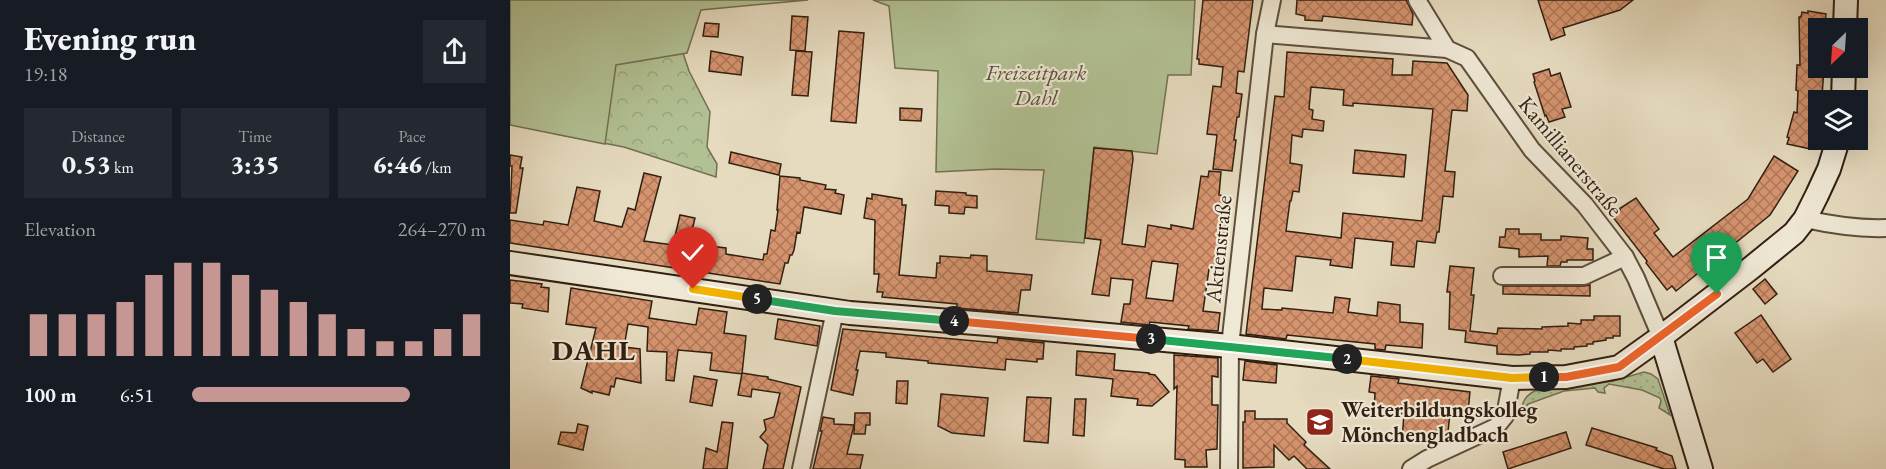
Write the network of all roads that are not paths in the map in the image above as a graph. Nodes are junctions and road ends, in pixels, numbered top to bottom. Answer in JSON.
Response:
{"nodes":[{"id":1,"x":1272,"y":0,"type":"edge"},
{"id":2,"x":1417,"y":0,"type":"edge"},
{"id":3,"x":1846,"y":0,"type":"edge"},
{"id":4,"x":1845,"y":18,"type":"edge"},
{"id":5,"x":1265,"y":34,"type":"junction"},
{"id":6,"x":1447,"y":49,"type":"junction"},
{"id":7,"x":1835,"y":150,"type":"edge"},
{"id":8,"x":1805,"y":219,"type":"junction"},
{"id":9,"x":1886,"y":228,"type":"edge"},
{"id":10,"x":1625,"y":257,"type":"junction"},
{"id":11,"x":510,"y":262,"type":"edge"},
{"id":12,"x":1502,"y":276,"type":"dead end"},
{"id":13,"x":835,"y":311,"type":"junction"},
{"id":14,"x":1661,"y":337,"type":"junction"},
{"id":15,"x":1230,"y":346,"type":"junction"},
{"id":16,"x":1512,"y":378,"type":"junction"},
{"id":17,"x":801,"y":469,"type":"edge"},
{"id":18,"x":1229,"y":469,"type":"edge"},
{"id":19,"x":1411,"y":469,"type":"edge"},
{"id":20,"x":1701,"y":469,"type":"edge"}],
"edges":[{"from":1,"to":5,"type":"street","name":"Aktienstraße"},
{"from":2,"to":6,"type":"street","name":"Kamillianerstraße"},
{"from":3,"to":4,"type":"street"},
{"from":5,"to":6,"type":"street"},
{"from":5,"to":15,"type":"street","name":"Aktienstraße"},
{"from":6,"to":10,"type":"street","name":"Kamillianerstraße"},
{"from":7,"to":8,"type":"street"},
{"from":8,"to":9,"type":"street"},
{"from":8,"to":14,"type":"street"},
{"from":10,"to":12,"type":"street"},
{"from":10,"to":14,"type":"street","name":"Kamillianerstraße"},
{"from":11,"to":13,"type":"street"},
{"from":13,"to":15,"type":"street"},
{"from":13,"to":17,"type":"street"},
{"from":14,"to":16,"type":"street"},
{"from":14,"to":20,"type":"street"},
{"from":15,"to":16,"type":"street"},
{"from":15,"to":18,"type":"street","name":"Aktienstraße"},
{"from":16,"to":19,"type":"street"}]}
